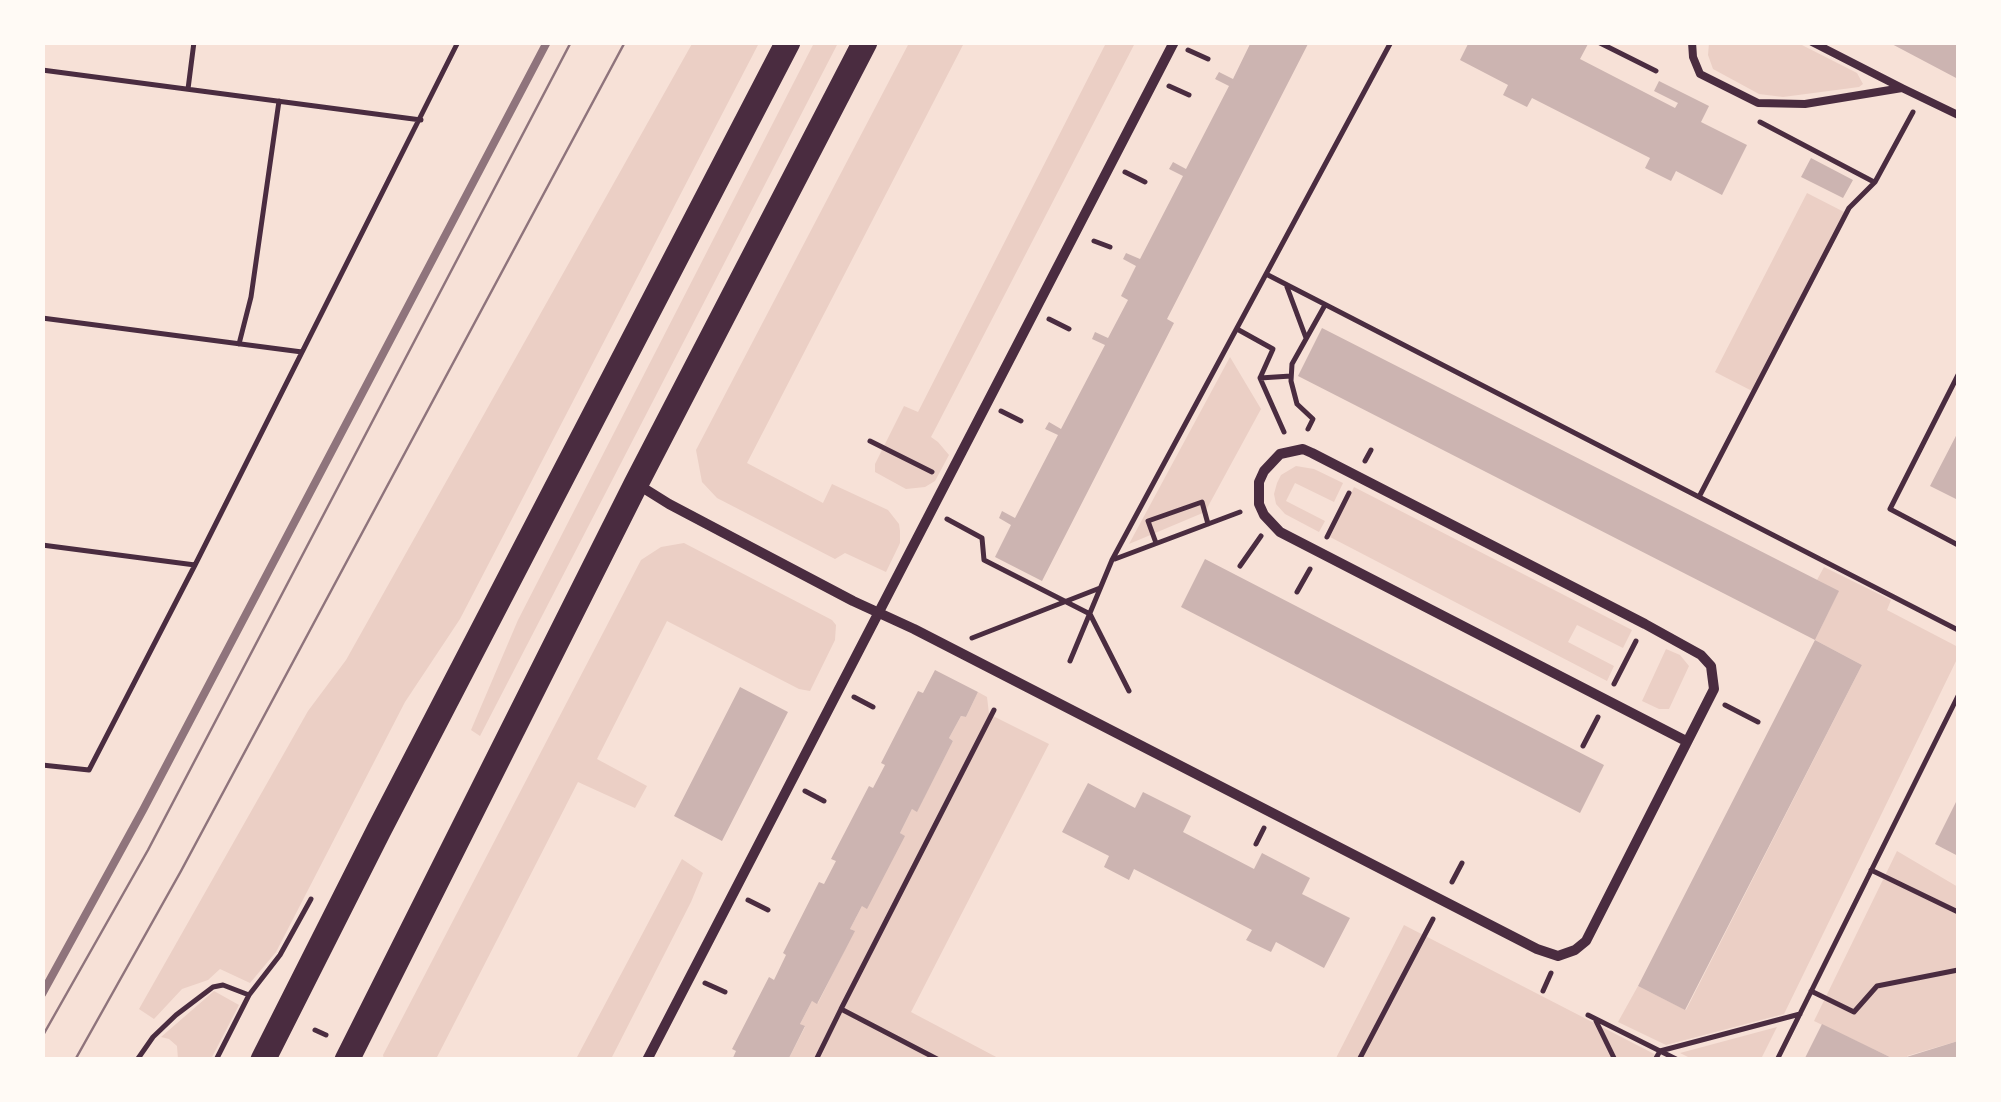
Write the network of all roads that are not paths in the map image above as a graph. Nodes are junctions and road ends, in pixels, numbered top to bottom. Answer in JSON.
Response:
{"nodes":[{"id":1,"x":788,"y":42,"type":"edge"},
{"id":2,"x":865,"y":42,"type":"edge"},
{"id":3,"x":1174,"y":42,"type":"edge"},
{"id":4,"x":1692,"y":42,"type":"edge"},
{"id":5,"x":1812,"y":42,"type":"edge"},
{"id":6,"x":1902,"y":88,"type":"junction"},
{"id":7,"x":1958,"y":115,"type":"edge"},
{"id":8,"x":636,"y":484,"type":"junction"},
{"id":9,"x":879,"y":614,"type":"junction"},
{"id":10,"x":1686,"y":741,"type":"junction"},
{"id":11,"x":263,"y":1060,"type":"edge"},
{"id":12,"x":347,"y":1060,"type":"edge"},
{"id":13,"x":647,"y":1060,"type":"edge"}],
"edges":[{"from":1,"to":11,"type":"main road"},
{"from":2,"to":8,"type":"main road"},
{"from":3,"to":9,"type":"street"},
{"from":4,"to":6,"type":"lane"},
{"from":5,"to":6,"type":"lane"},
{"from":6,"to":7,"type":"lane"},
{"from":8,"to":9,"type":"street"},
{"from":8,"to":12,"type":"main road"},
{"from":9,"to":10,"type":"street"},
{"from":9,"to":13,"type":"street"},
{"from":10,"to":10,"type":"street"}]}
